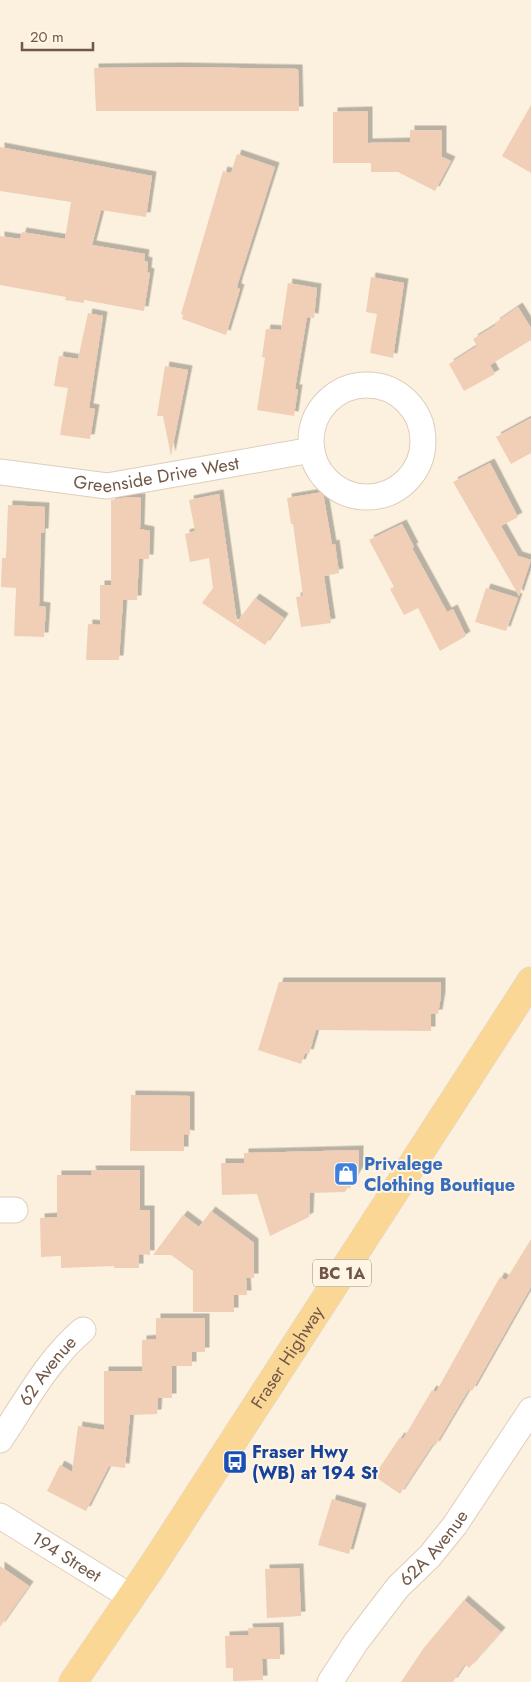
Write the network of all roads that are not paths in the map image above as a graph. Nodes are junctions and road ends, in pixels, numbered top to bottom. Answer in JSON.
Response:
{"nodes":[{"id":1,"x":312,"y":450,"type":"junction"},
{"id":2,"x":0,"y":472,"type":"edge"},
{"id":3,"x":531,"y":981,"type":"edge"},
{"id":4,"x":83,"y":1330,"type":"dead end"},
{"id":5,"x":531,"y":1410,"type":"edge"},
{"id":6,"x":0,"y":1440,"type":"edge"},
{"id":7,"x":0,"y":1516,"type":"edge"},
{"id":8,"x":131,"y":1597,"type":"junction"},
{"id":9,"x":73,"y":1682,"type":"edge"},
{"id":10,"x":330,"y":1682,"type":"edge"}],
"edges":[{"from":1,"to":1,"type":"street"},
{"from":1,"to":2,"type":"street","name":"Greenside Drive West"},
{"from":3,"to":8,"type":"main road","name":"Fraser Highway","number":"BC 1A"},
{"from":4,"to":6,"type":"street","name":"62 Avenue"},
{"from":5,"to":10,"type":"street","name":"62A Avenue"},
{"from":7,"to":8,"type":"street","name":"194 Street"},
{"from":8,"to":9,"type":"main road","name":"Fraser Highway","number":"BC 1A"}]}
